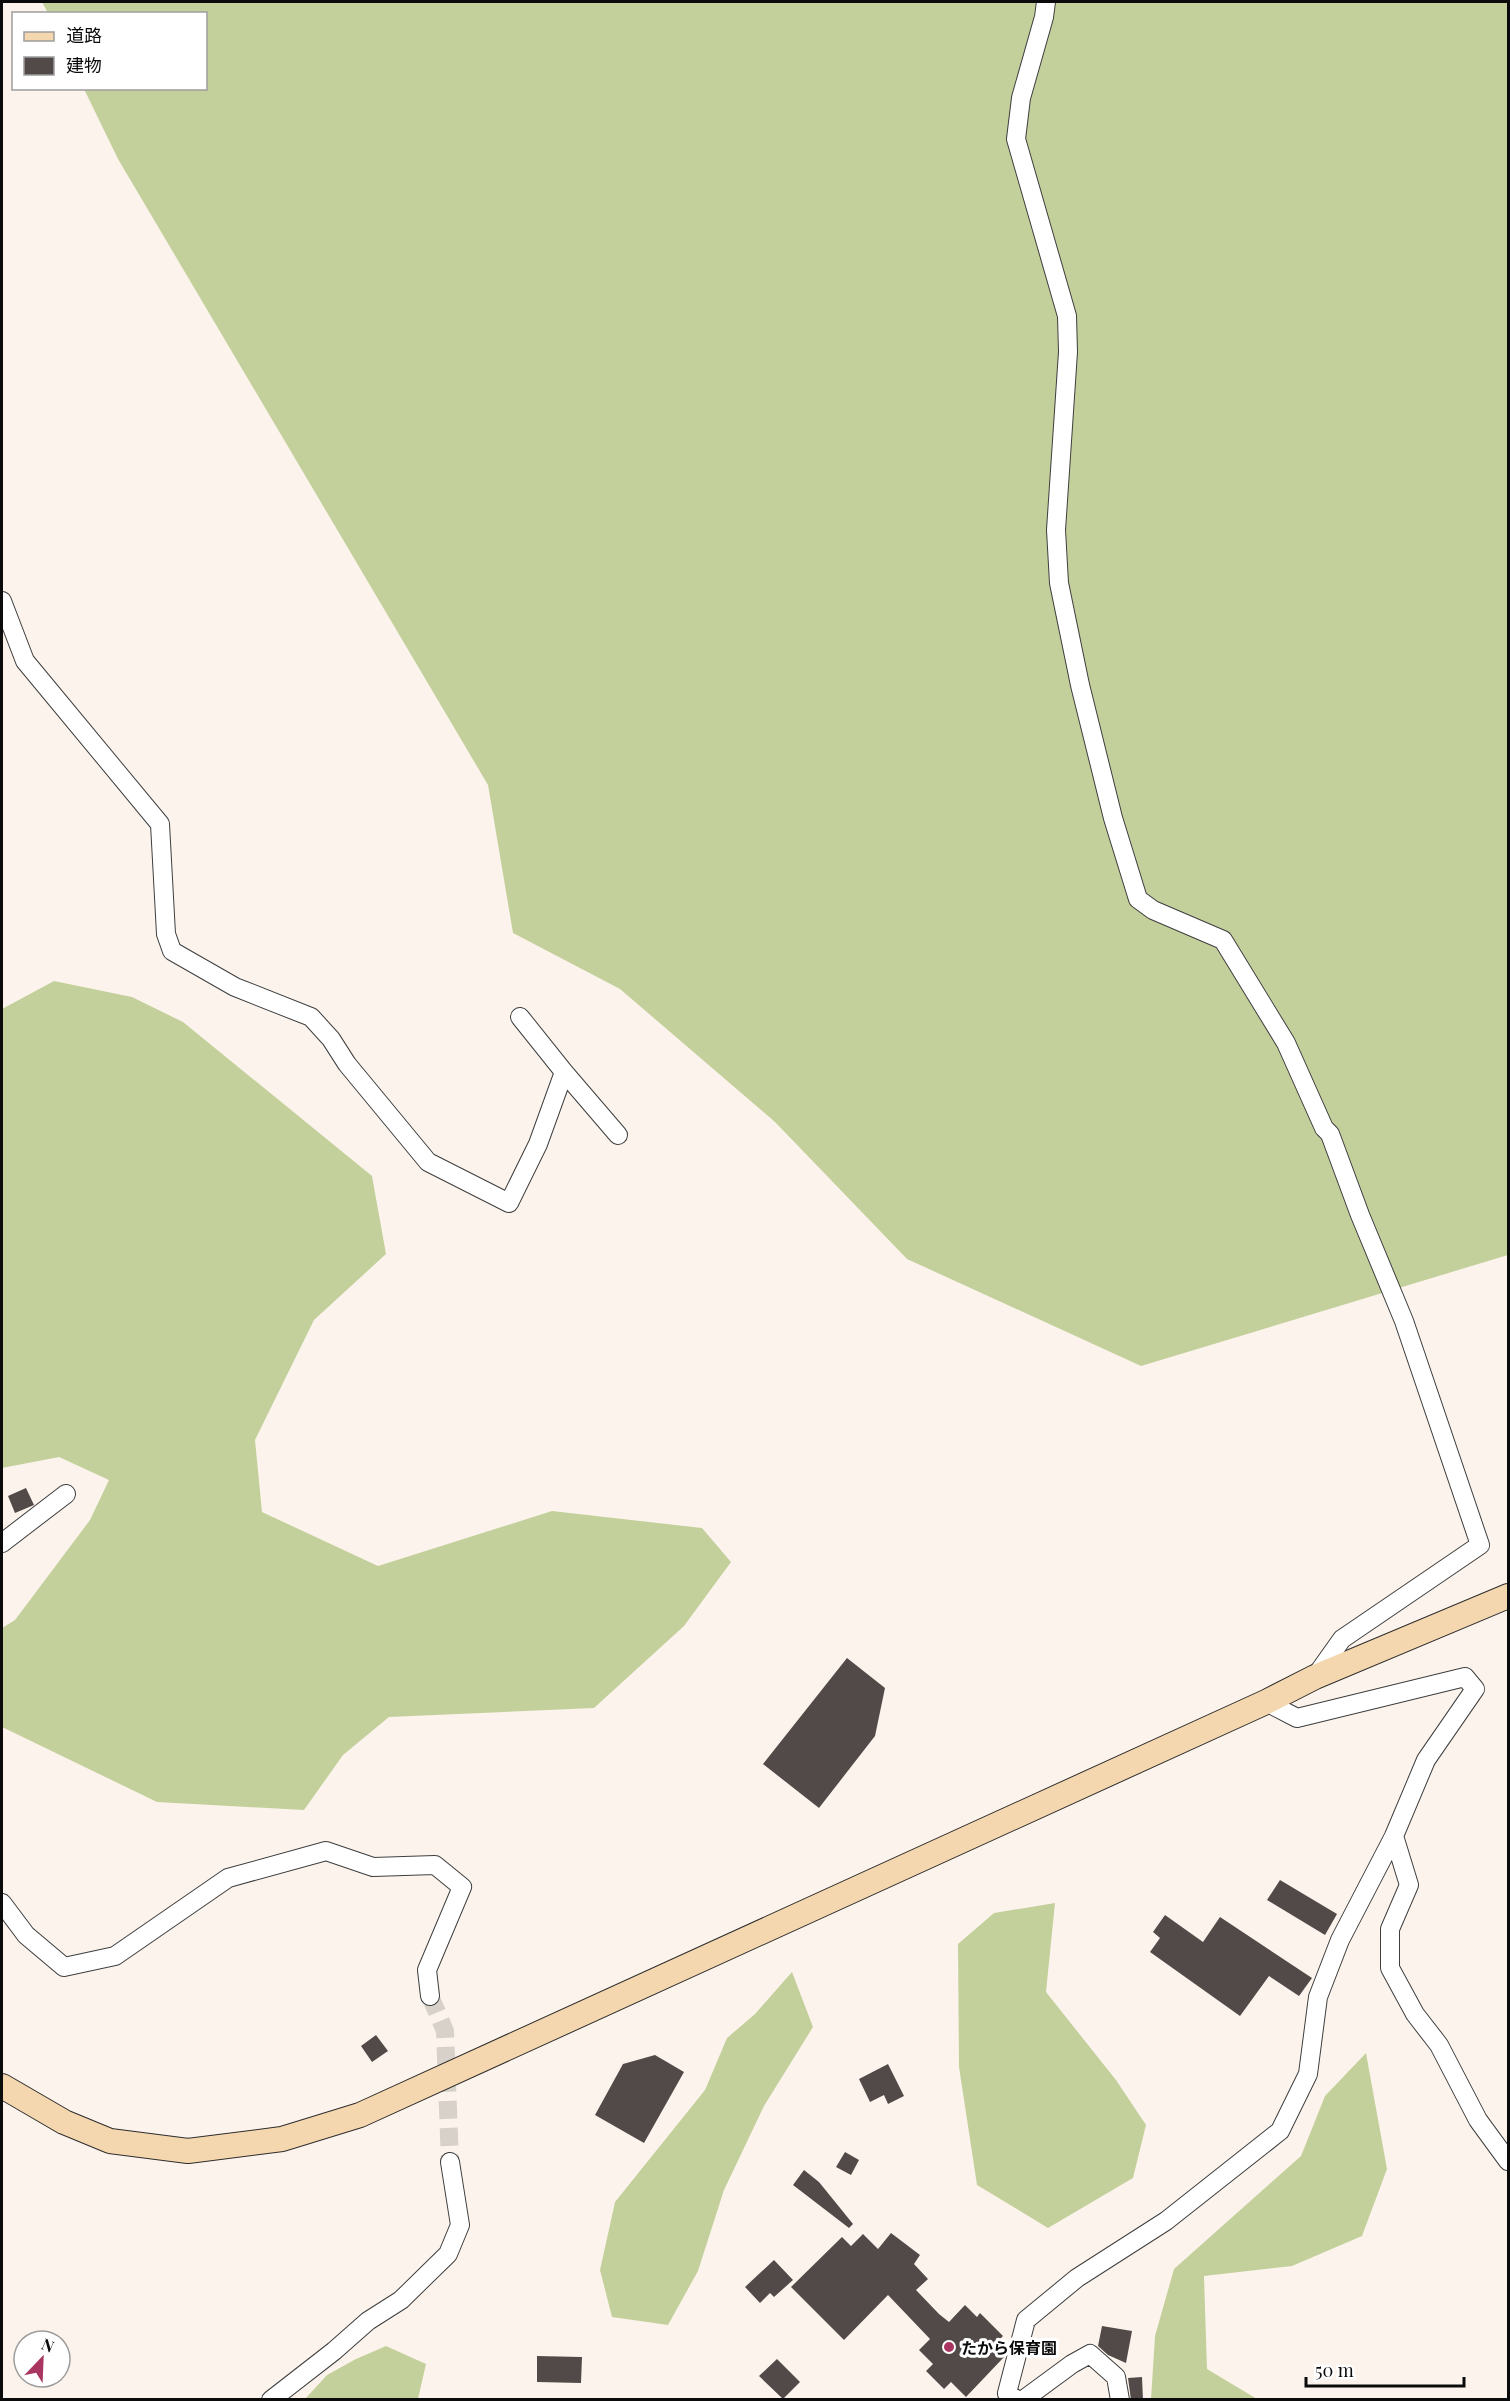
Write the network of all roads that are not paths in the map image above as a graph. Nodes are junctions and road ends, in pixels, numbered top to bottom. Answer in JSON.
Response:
{"nodes":[{"id":1,"x":1046,"y":2,"type":"edge"},
{"id":2,"x":2,"y":601,"type":"edge"},
{"id":3,"x":520,"y":1017,"type":"dead end"},
{"id":4,"x":564,"y":1072,"type":"junction"},
{"id":5,"x":618,"y":1135,"type":"dead end"},
{"id":6,"x":66,"y":1494,"type":"dead end"},
{"id":7,"x":2,"y":1543,"type":"edge"},
{"id":8,"x":1509,"y":1596,"type":"edge"},
{"id":9,"x":1315,"y":1677,"type":"junction"},
{"id":10,"x":1266,"y":1702,"type":"junction"},
{"id":11,"x":1394,"y":1836,"type":"junction"},
{"id":12,"x":2,"y":1903,"type":"edge"},
{"id":13,"x":430,"y":1996,"type":"tunnel mouth"},
{"id":14,"x":2,"y":2086,"type":"edge"},
{"id":15,"x":1509,"y":2161,"type":"edge"},
{"id":16,"x":450,"y":2162,"type":"tunnel mouth"},
{"id":17,"x":271,"y":2400,"type":"edge"},
{"id":18,"x":1017,"y":2400,"type":"edge"},
{"id":19,"x":1023,"y":2400,"type":"edge"},
{"id":20,"x":1120,"y":2400,"type":"edge"}],
"edges":[{"from":1,"to":9,"type":"street"},
{"from":2,"to":4,"type":"street"},
{"from":3,"to":4,"type":"street"},
{"from":4,"to":5,"type":"street"},
{"from":6,"to":7,"type":"street"},
{"from":8,"to":9,"type":"street"},
{"from":9,"to":10,"type":"street"},
{"from":10,"to":11,"type":"street"},
{"from":10,"to":14,"type":"street"},
{"from":11,"to":15,"type":"street"},
{"from":11,"to":18,"type":"street"},
{"from":12,"to":13,"type":"street"},
{"from":16,"to":17,"type":"street"},
{"from":19,"to":20,"type":"street"}]}
